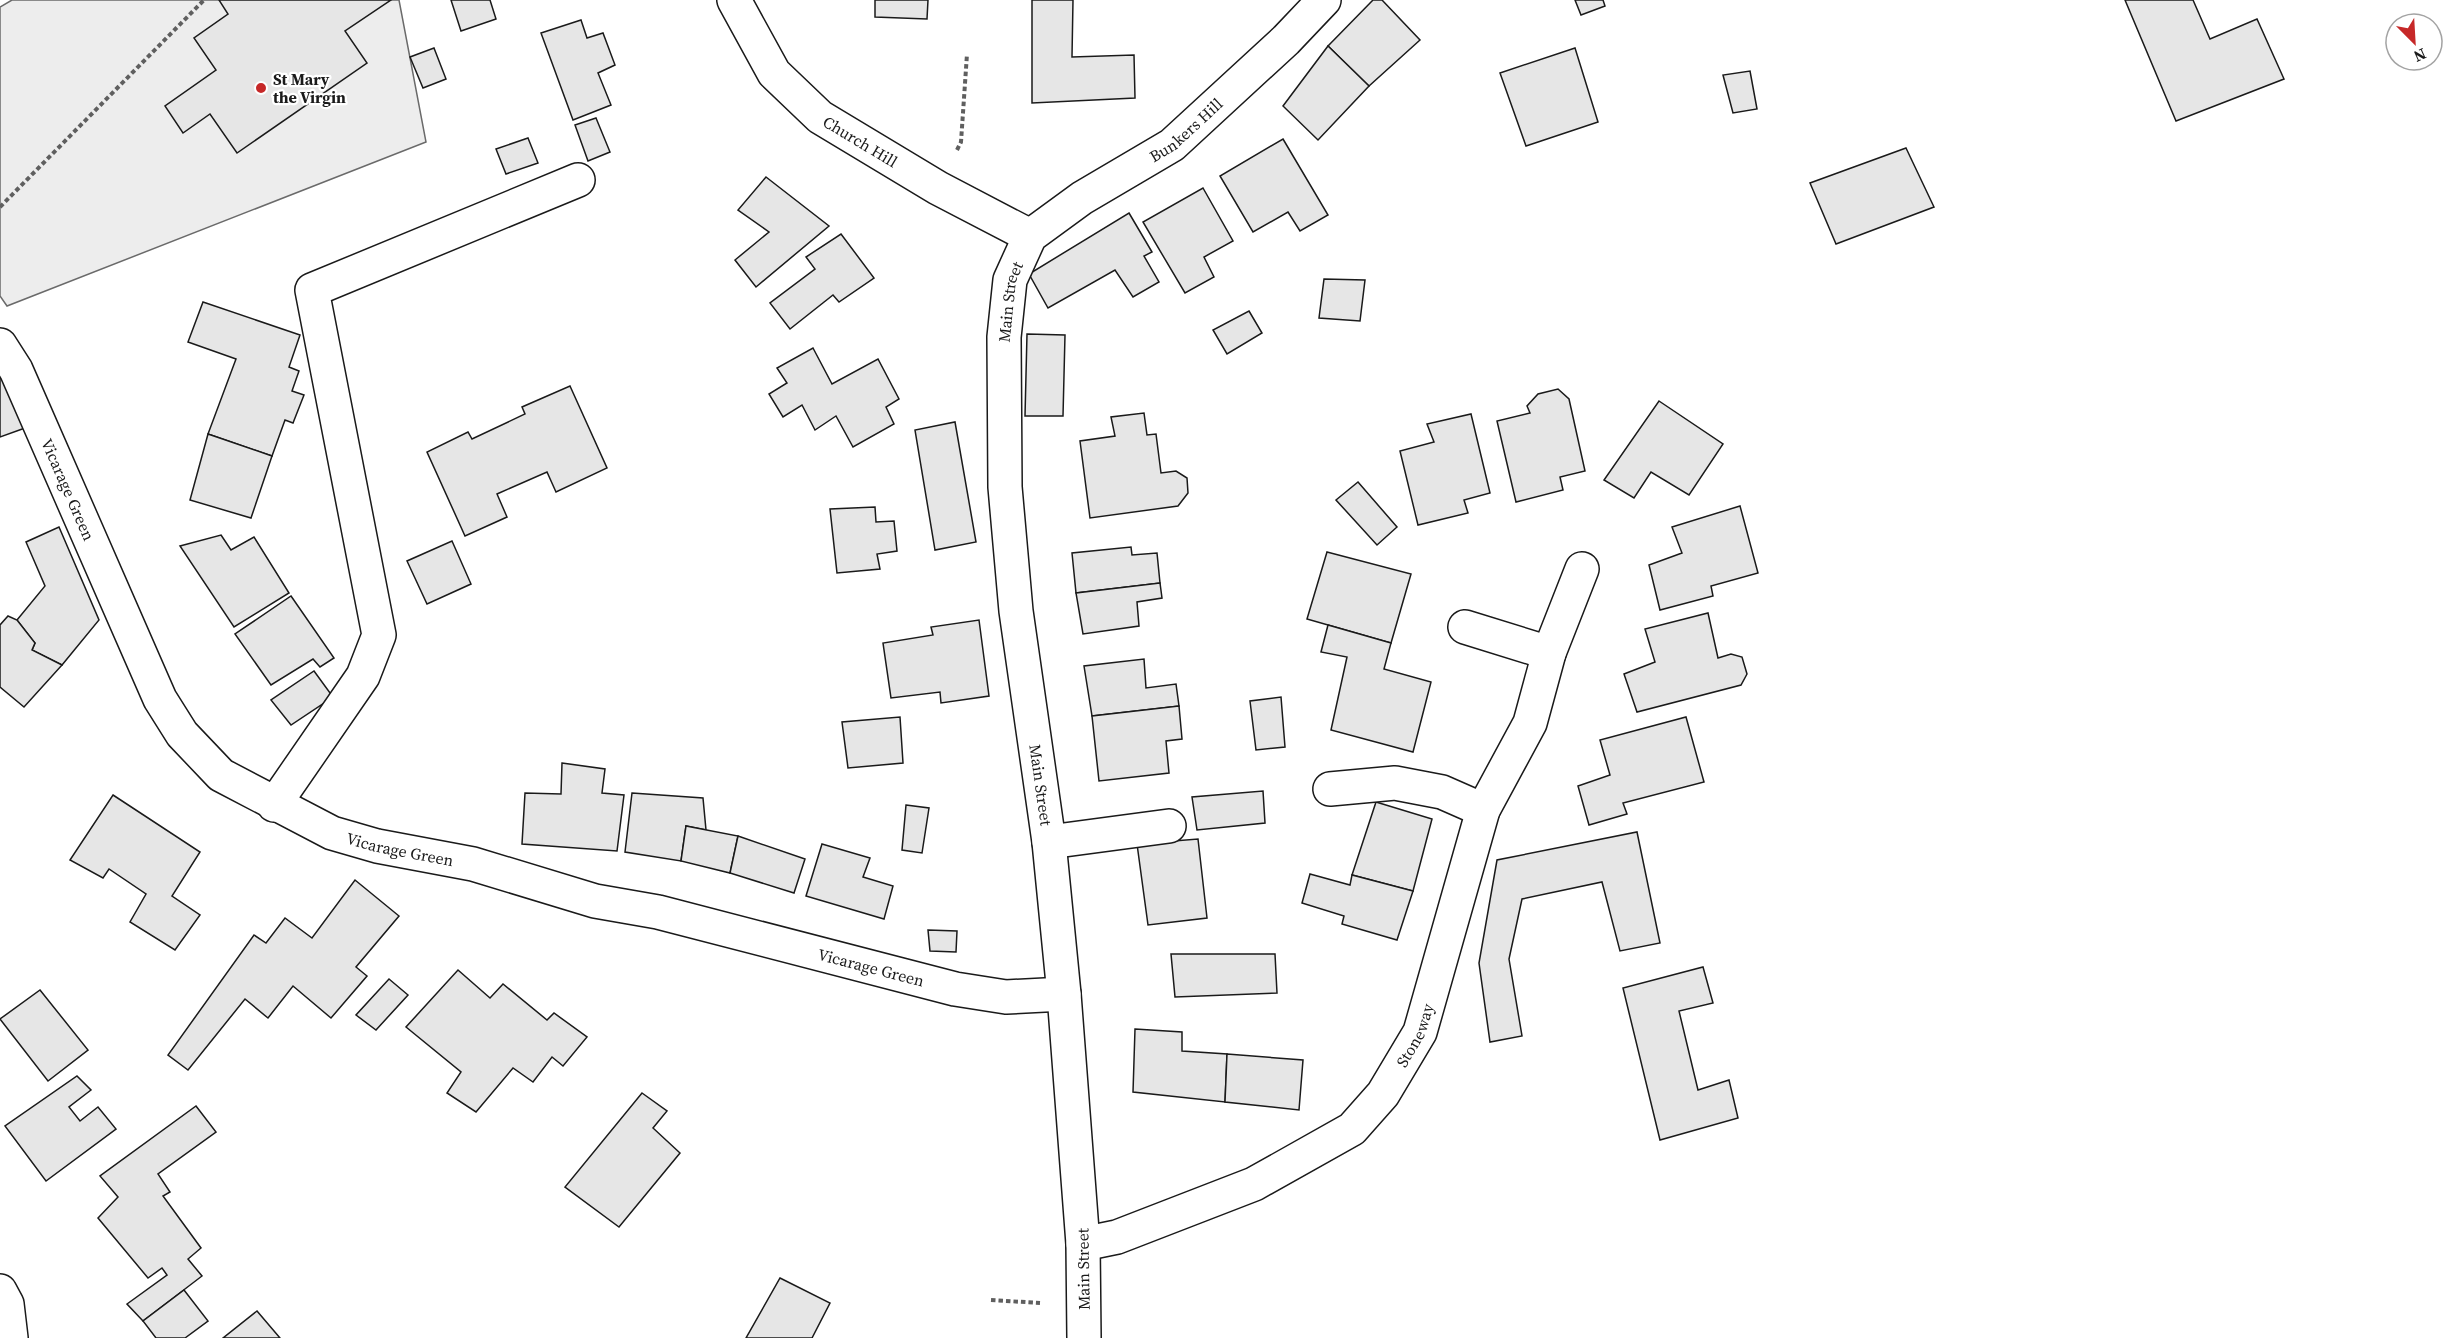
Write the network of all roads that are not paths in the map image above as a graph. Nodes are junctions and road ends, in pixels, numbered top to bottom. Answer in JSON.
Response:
{"nodes":[{"id":1,"x":734,"y":0,"type":"edge"},
{"id":2,"x":1324,"y":0,"type":"edge"},
{"id":3,"x":578,"y":180,"type":"dead end"},
{"id":4,"x":1030,"y":236,"type":"junction"},
{"id":5,"x":0,"y":345,"type":"edge"},
{"id":6,"x":1582,"y":569,"type":"dead end"},
{"id":7,"x":1465,"y":627,"type":"dead end"},
{"id":8,"x":1550,"y":653,"type":"junction"},
{"id":9,"x":1330,"y":789,"type":"dead end"},
{"id":10,"x":274,"y":805,"type":"junction"},
{"id":11,"x":1483,"y":810,"type":"junction"},
{"id":12,"x":1169,"y":826,"type":"dead end"},
{"id":13,"x":1049,"y":842,"type":"junction"},
{"id":14,"x":1064,"y":994,"type":"junction"},
{"id":15,"x":1083,"y":1244,"type":"junction"},
{"id":16,"x":0,"y":1291,"type":"edge"},
{"id":17,"x":11,"y":1338,"type":"edge"},
{"id":18,"x":1084,"y":1338,"type":"edge"}],
"edges":[{"from":1,"to":4,"type":"street","name":"Church Hill"},
{"from":2,"to":4,"type":"street","name":"Bunkers Hill"},
{"from":3,"to":10,"type":"street"},
{"from":4,"to":13,"type":"street","name":"Main Street"},
{"from":5,"to":10,"type":"street","name":"Vicarage Green"},
{"from":6,"to":8,"type":"street","name":"Stoneway"},
{"from":7,"to":8,"type":"street"},
{"from":8,"to":11,"type":"street","name":"Stoneway"},
{"from":9,"to":11,"type":"street"},
{"from":10,"to":14,"type":"street","name":"Vicarage Green"},
{"from":11,"to":15,"type":"street","name":"Stoneway"},
{"from":12,"to":13,"type":"street"},
{"from":13,"to":14,"type":"street","name":"Main Street"},
{"from":14,"to":15,"type":"street","name":"Main Street"},
{"from":15,"to":18,"type":"street","name":"Main Street"},
{"from":16,"to":17,"type":"street"}]}
